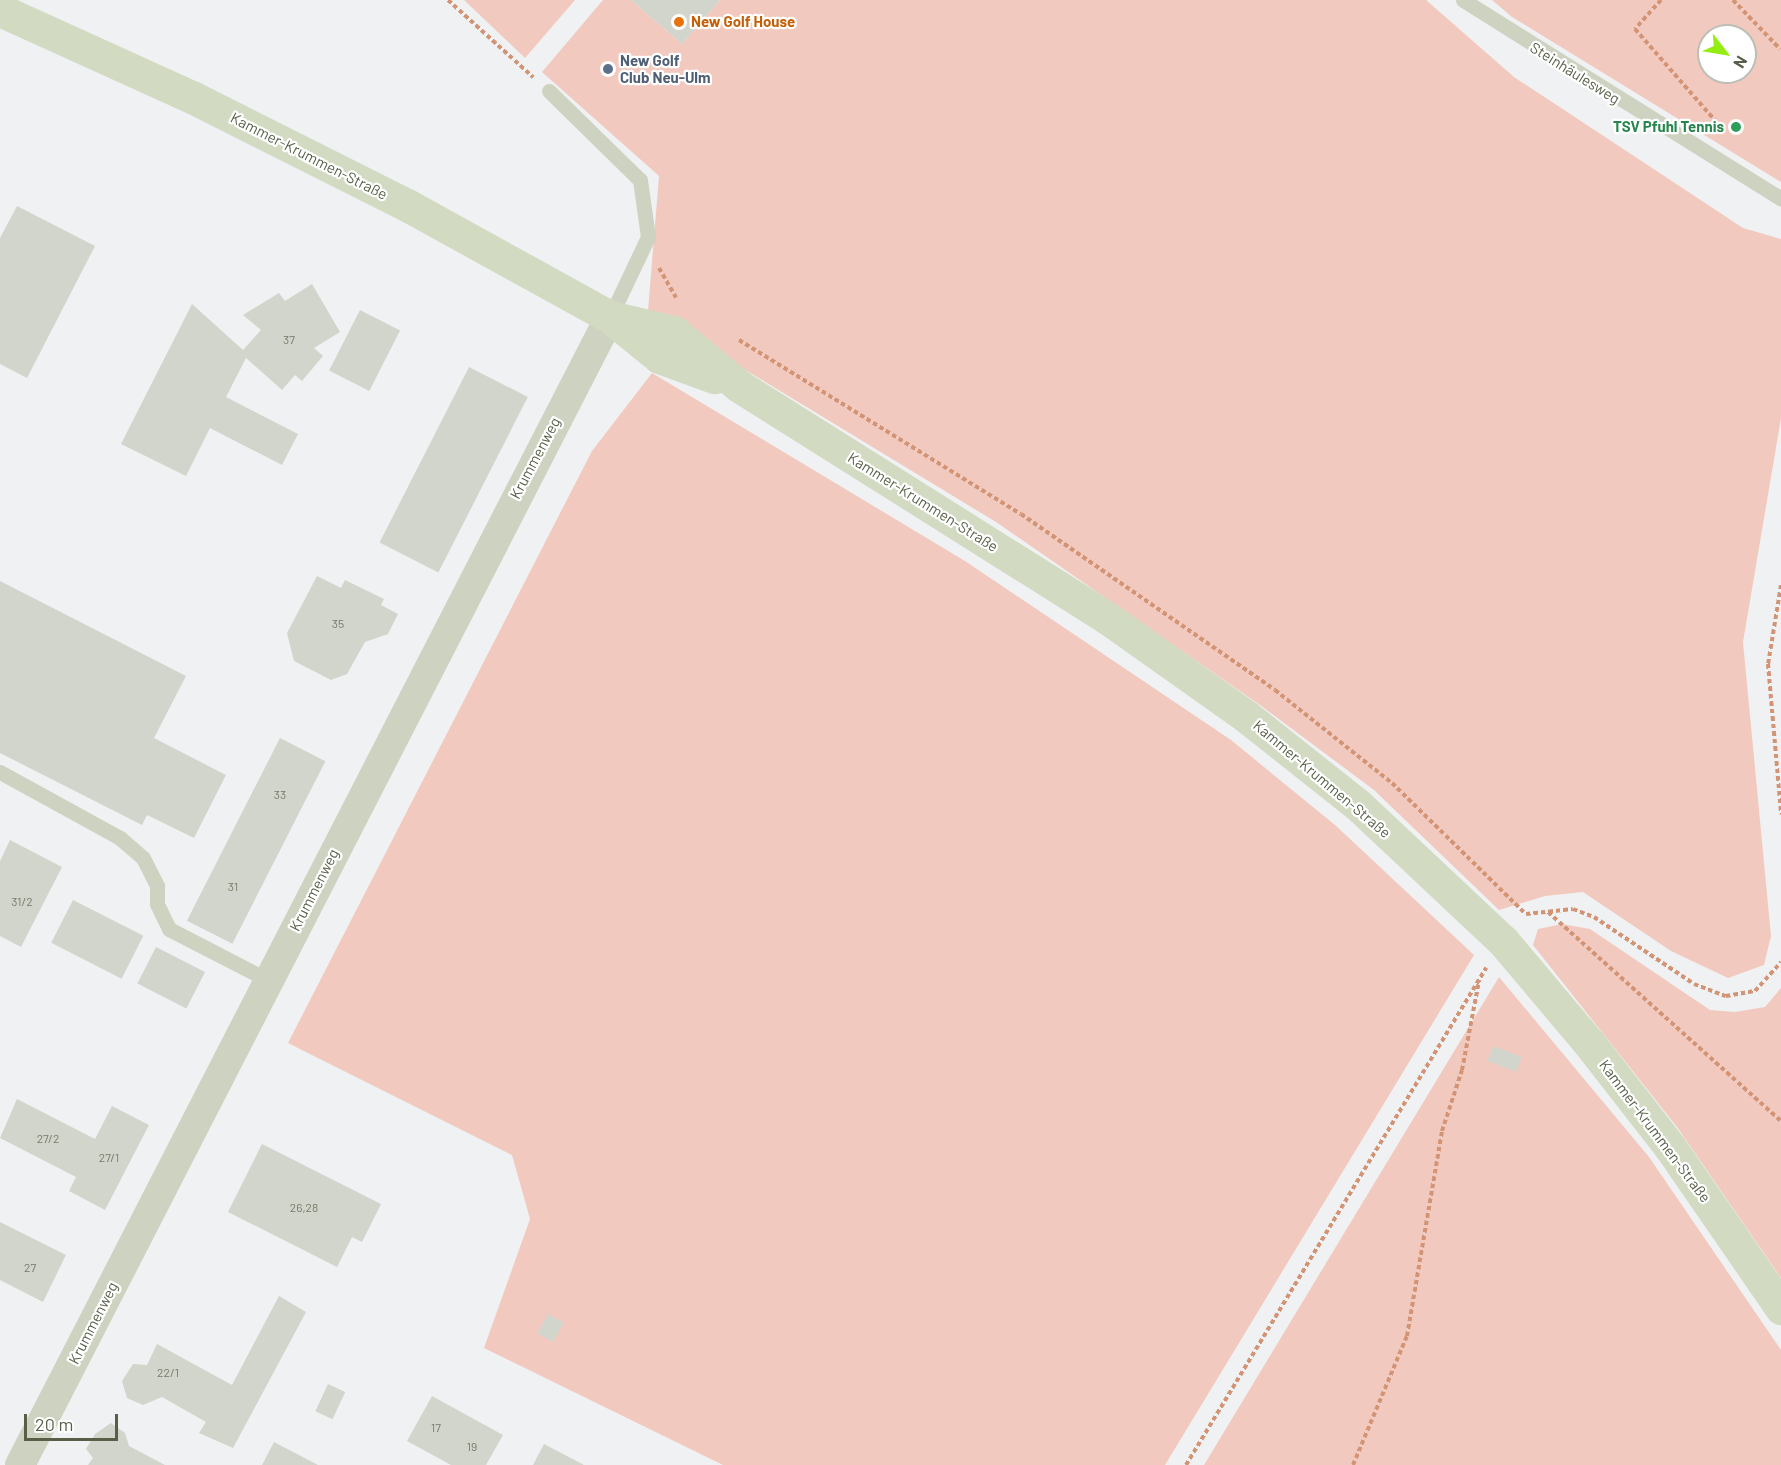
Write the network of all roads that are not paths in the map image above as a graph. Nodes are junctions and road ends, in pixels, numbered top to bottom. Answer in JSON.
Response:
{"nodes":[{"id":1,"x":1463,"y":0,"type":"edge"},
{"id":2,"x":0,"y":10,"type":"edge"},
{"id":3,"x":549,"y":91,"type":"road end"},
{"id":4,"x":1781,"y":199,"type":"edge"},
{"id":5,"x":610,"y":317,"type":"junction"},
{"id":6,"x":0,"y":772,"type":"edge"},
{"id":7,"x":268,"y":980,"type":"junction"},
{"id":8,"x":1781,"y":1308,"type":"edge"},
{"id":9,"x":20,"y":1465,"type":"edge"}],
"edges":[{"from":1,"to":4,"type":"lane","name":"Steinhäulesweg"},
{"from":2,"to":5,"type":"street","name":"Kammer-Krummen-Straße"},
{"from":3,"to":5,"type":"lane"},
{"from":5,"to":7,"type":"street","name":"Krummenweg"},
{"from":5,"to":8,"type":"street","name":"Kammer-Krummen-Straße"},
{"from":6,"to":7,"type":"lane"},
{"from":7,"to":9,"type":"street","name":"Krummenweg"}]}
